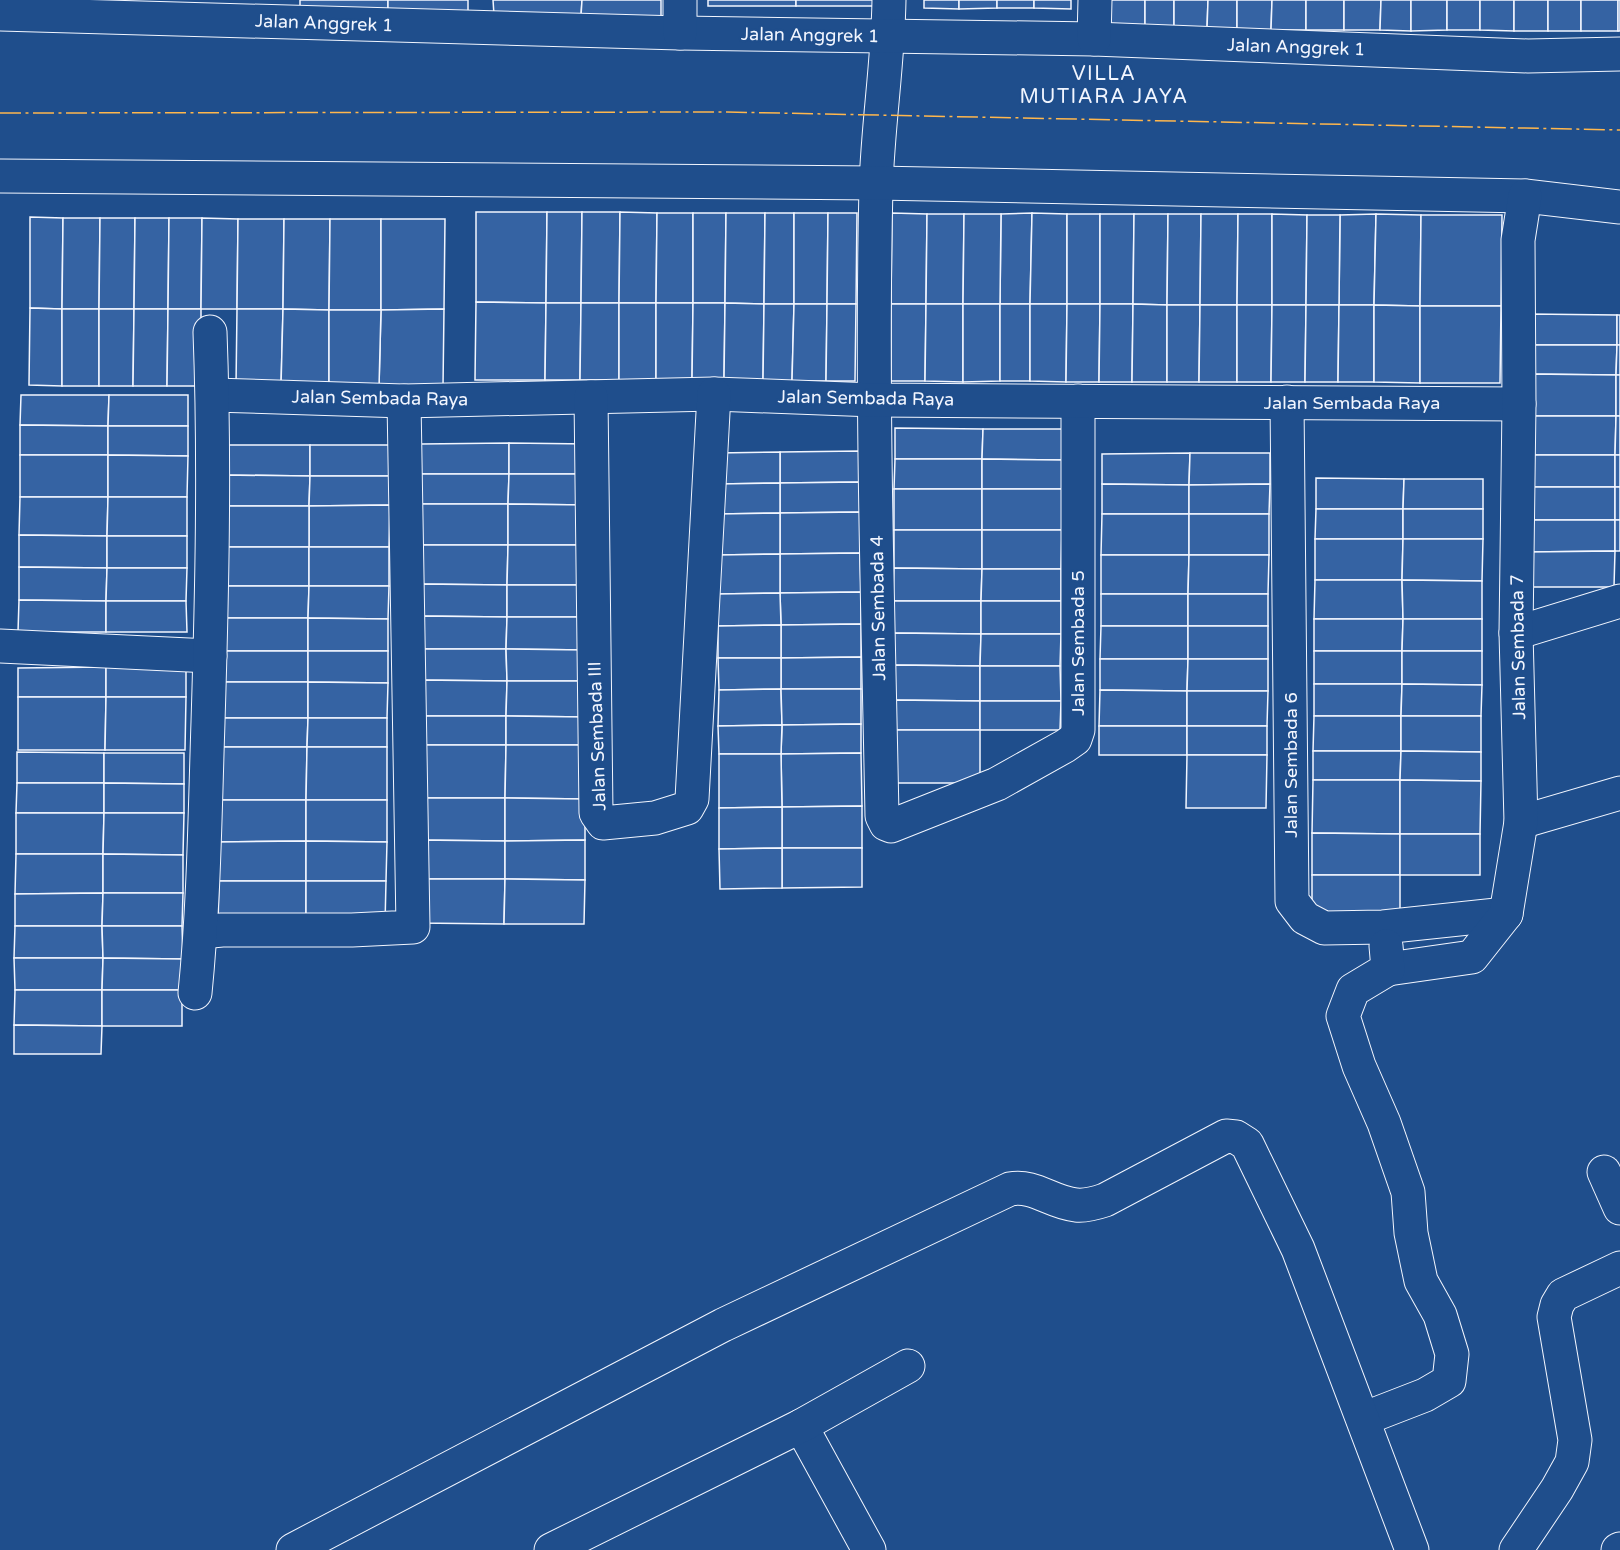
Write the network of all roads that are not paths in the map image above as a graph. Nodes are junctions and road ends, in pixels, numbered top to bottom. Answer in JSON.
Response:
{"nodes":[{"id":1,"x":1,"y":0,"type":"edge"},
{"id":2,"x":680,"y":0,"type":"edge"},
{"id":3,"x":889,"y":0,"type":"edge"},
{"id":4,"x":1095,"y":0,"type":"edge"},
{"id":5,"x":0,"y":14,"type":"edge"},
{"id":6,"x":0,"y":24,"type":"edge"},
{"id":7,"x":680,"y":33,"type":"junction"},
{"id":8,"x":888,"y":35,"type":"junction"},
{"id":9,"x":1094,"y":39,"type":"junction"},
{"id":10,"x":1620,"y":54,"type":"edge"},
{"id":11,"x":0,"y":176,"type":"edge"},
{"id":12,"x":876,"y":183,"type":"junction"},
{"id":13,"x":1525,"y":196,"type":"junction"},
{"id":14,"x":1620,"y":207,"type":"edge"},
{"id":15,"x":210,"y":332,"type":"dead end"},
{"id":16,"x":714,"y":394,"type":"junction"},
{"id":17,"x":213,"y":395,"type":"junction"},
{"id":18,"x":591,"y":397,"type":"junction"},
{"id":19,"x":874,"y":400,"type":"junction"},
{"id":20,"x":404,"y":401,"type":"junction"},
{"id":21,"x":1078,"y":401,"type":"junction"},
{"id":22,"x":1287,"y":402,"type":"junction"},
{"id":23,"x":1519,"y":404,"type":"junction"},
{"id":24,"x":1620,"y":601,"type":"edge"},
{"id":25,"x":1516,"y":633,"type":"junction"},
{"id":26,"x":0,"y":646,"type":"edge"},
{"id":27,"x":210,"y":656,"type":"junction"},
{"id":28,"x":1620,"y":793,"type":"edge"},
{"id":29,"x":882,"y":816,"type":"joint"},
{"id":30,"x":1521,"y":822,"type":"junction"},
{"id":31,"x":1506,"y":914,"type":"junction"},
{"id":32,"x":1383,"y":927,"type":"junction"},
{"id":33,"x":201,"y":932,"type":"junction"},
{"id":34,"x":1388,"y":969,"type":"junction"},
{"id":35,"x":195,"y":993,"type":"dead end"},
{"id":36,"x":1604,"y":1172,"type":"dead end"},
{"id":37,"x":1620,"y":1208,"type":"edge"},
{"id":38,"x":1620,"y":1268,"type":"edge"},
{"id":39,"x":908,"y":1366,"type":"dead end"},
{"id":40,"x":1363,"y":1419,"type":"junction"},
{"id":41,"x":801,"y":1426,"type":"junction"},
{"id":42,"x":293,"y":1550,"type":"edge"},
{"id":43,"x":550,"y":1550,"type":"edge"},
{"id":44,"x":869,"y":1550,"type":"edge"},
{"id":45,"x":1412,"y":1550,"type":"edge"},
{"id":46,"x":1516,"y":1550,"type":"edge"}],
"edges":[{"from":1,"to":5,"type":"street"},
{"from":2,"to":7,"type":"street"},
{"from":3,"to":8,"type":"street","name":"Jalan Sembada 4"},
{"from":4,"to":9,"type":"street"},
{"from":5,"to":6,"type":"street"},
{"from":5,"to":7,"type":"street","name":"Jalan Anggrek 1"},
{"from":7,"to":8,"type":"street","name":"Jalan Anggrek 1"},
{"from":8,"to":9,"type":"street","name":"Jalan Anggrek 1"},
{"from":8,"to":12,"type":"street","name":"Jalan Sembada 4"},
{"from":9,"to":10,"type":"street","name":"Jalan Anggrek 1"},
{"from":11,"to":12,"type":"street"},
{"from":12,"to":13,"type":"street"},
{"from":12,"to":19,"type":"street","name":"Jalan Sembada 4"},
{"from":13,"to":14,"type":"street"},
{"from":13,"to":23,"type":"street","name":"Jalan Sembada 7"},
{"from":15,"to":17,"type":"street"},
{"from":16,"to":18,"type":"street","name":"Jalan Sembada Raya"},
{"from":16,"to":18,"type":"street","name":"Jalan Sembada III"},
{"from":16,"to":19,"type":"street","name":"Jalan Sembada Raya"},
{"from":17,"to":20,"type":"street","name":"Jalan Sembada Raya"},
{"from":17,"to":27,"type":"street"},
{"from":18,"to":20,"type":"street","name":"Jalan Sembada Raya"},
{"from":19,"to":21,"type":"street","name":"Jalan Sembada Raya"},
{"from":19,"to":29,"type":"street","name":"Jalan Sembada 4"},
{"from":20,"to":33,"type":"street"},
{"from":21,"to":22,"type":"street","name":"Jalan Sembada Raya"},
{"from":21,"to":29,"type":"street","name":"Jalan Sembada 5"},
{"from":22,"to":23,"type":"street","name":"Jalan Sembada Raya"},
{"from":22,"to":32,"type":"street","name":"Jalan Sembada 6"},
{"from":23,"to":25,"type":"street","name":"Jalan Sembada 7"},
{"from":24,"to":25,"type":"street"},
{"from":25,"to":30,"type":"street","name":"Jalan Sembada 7"},
{"from":26,"to":27,"type":"street"},
{"from":27,"to":33,"type":"street"},
{"from":28,"to":30,"type":"street"},
{"from":30,"to":31,"type":"street","name":"Jalan Sembada 7"},
{"from":31,"to":32,"type":"street","name":"Jalan Sembada 6"},
{"from":31,"to":34,"type":"street","name":"Jalan Sembada 7"},
{"from":32,"to":34,"type":"street"},
{"from":33,"to":35,"type":"street"},
{"from":34,"to":40,"type":"street"},
{"from":36,"to":37,"type":"street"},
{"from":38,"to":46,"type":"street"},
{"from":39,"to":41,"type":"street"},
{"from":40,"to":42,"type":"street"},
{"from":40,"to":45,"type":"street"},
{"from":41,"to":43,"type":"street"},
{"from":41,"to":44,"type":"street"}]}
